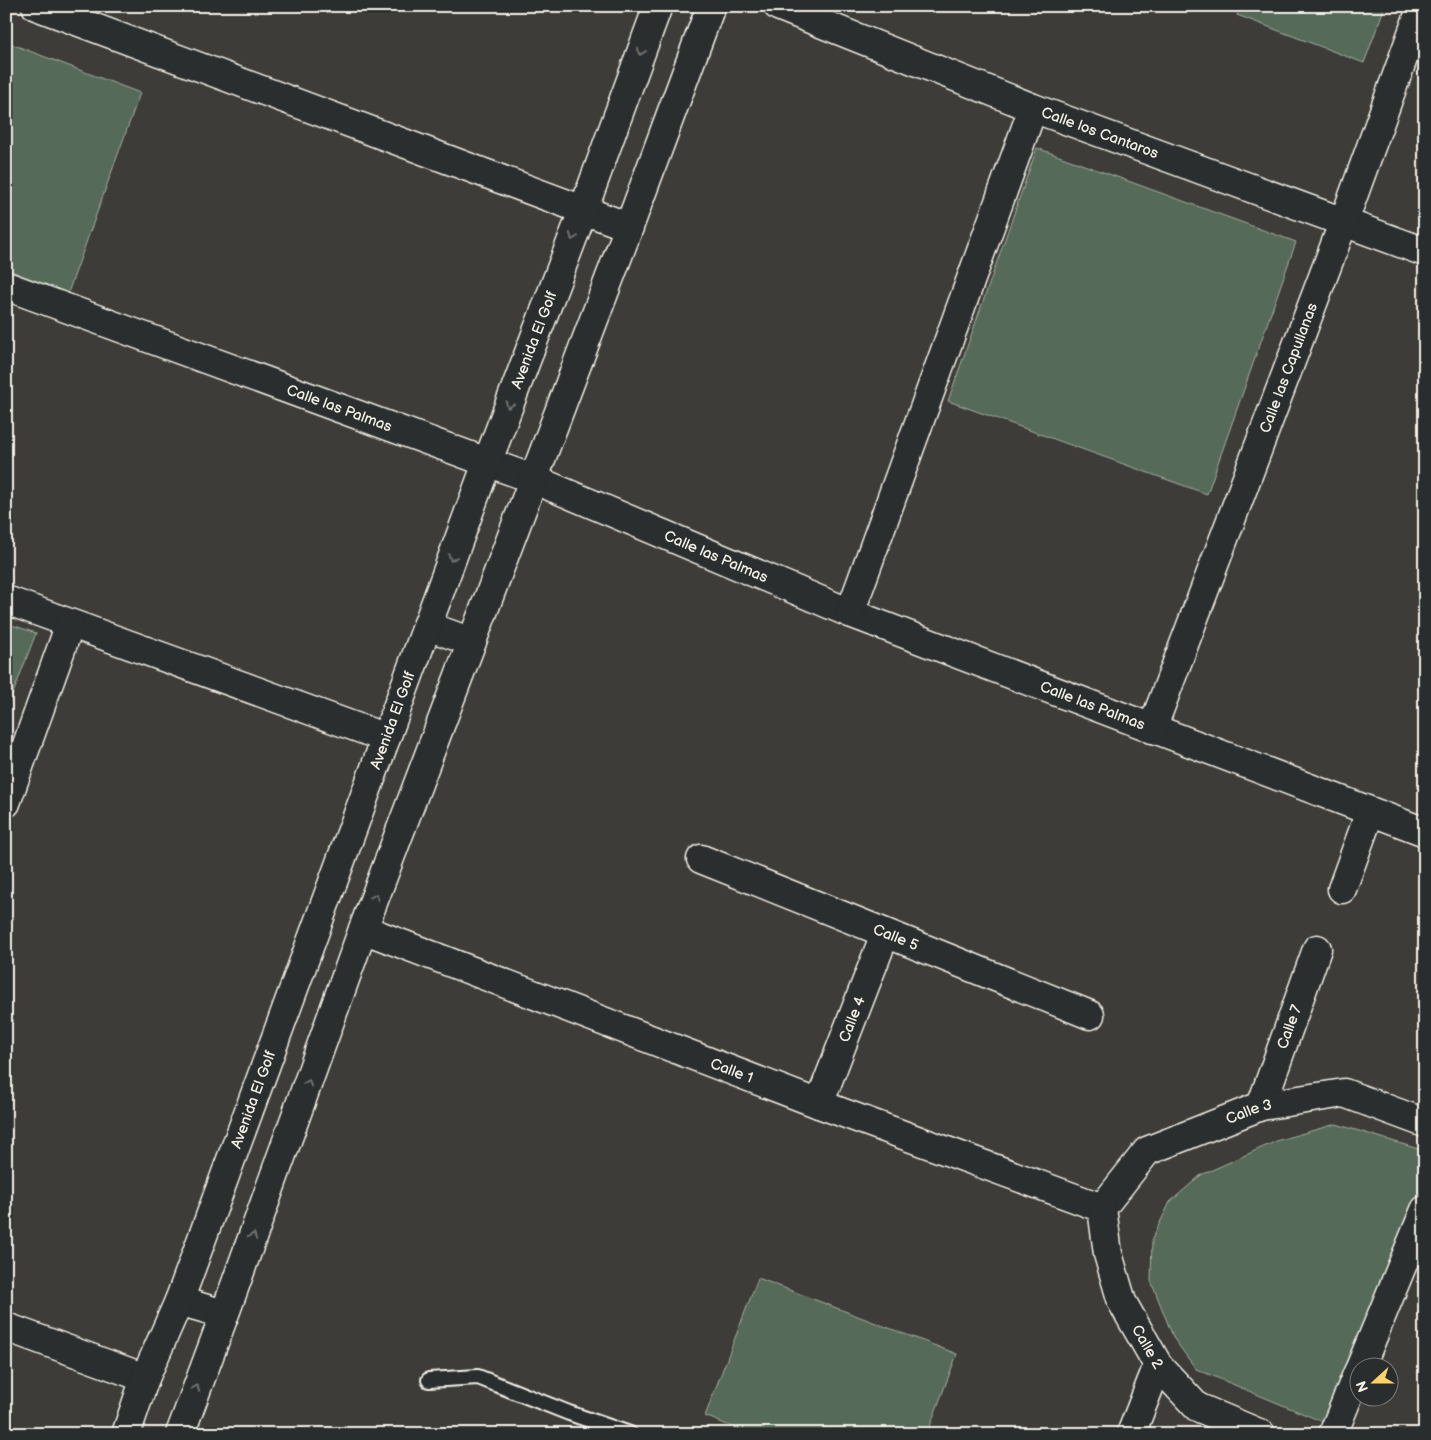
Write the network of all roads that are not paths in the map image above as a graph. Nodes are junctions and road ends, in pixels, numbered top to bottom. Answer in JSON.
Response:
{"nodes":[{"id":1,"x":36,"y":6,"type":"edge"},
{"id":2,"x":658,"y":6,"type":"edge"},
{"id":3,"x":710,"y":6,"type":"edge"},
{"id":4,"x":778,"y":6,"type":"edge"},
{"id":5,"x":1422,"y":6,"type":"edge"},
{"id":6,"x":1033,"y":108,"type":"junction"},
{"id":7,"x":583,"y":211,"type":"junction"},
{"id":8,"x":1344,"y":221,"type":"junction"},
{"id":9,"x":629,"y":228,"type":"junction"},
{"id":10,"x":1425,"y":252,"type":"edge"},
{"id":11,"x":6,"y":286,"type":"edge"},
{"id":12,"x":487,"y":463,"type":"junction"},
{"id":13,"x":533,"y":479,"type":"junction"},
{"id":14,"x":6,"y":600,"type":"edge"},
{"id":15,"x":850,"y":612,"type":"junction"},
{"id":16,"x":70,"y":624,"type":"junction"},
{"id":17,"x":427,"y":626,"type":"junction"},
{"id":18,"x":472,"y":642,"type":"junction"},
{"id":19,"x":1152,"y":729,"type":"junction"},
{"id":20,"x":386,"y":738,"type":"junction"},
{"id":21,"x":6,"y":803,"type":"edge"},
{"id":22,"x":1370,"y":812,"type":"junction"},
{"id":23,"x":1425,"y":832,"type":"edge"},
{"id":24,"x":701,"y":859,"type":"dead end"},
{"id":25,"x":1342,"y":889,"type":"dead end"},
{"id":26,"x":363,"y":929,"type":"junction"},
{"id":27,"x":885,"y":934,"type":"junction"},
{"id":28,"x":1317,"y":949,"type":"dead end"},
{"id":29,"x":1090,"y":1015,"type":"dead end"},
{"id":30,"x":819,"y":1104,"type":"junction"},
{"id":31,"x":1261,"y":1106,"type":"junction"},
{"id":32,"x":1425,"y":1123,"type":"edge"},
{"id":33,"x":1102,"y":1208,"type":"junction"},
{"id":34,"x":1425,"y":1210,"type":"edge"},
{"id":35,"x":179,"y":1301,"type":"junction"},
{"id":36,"x":224,"y":1314,"type":"junction"},
{"id":37,"x":6,"y":1327,"type":"edge"},
{"id":38,"x":1364,"y":1358,"type":"edge"},
{"id":39,"x":1158,"y":1365,"type":"junction"},
{"id":40,"x":145,"y":1378,"type":"junction"},
{"id":41,"x":430,"y":1380,"type":"dead end"},
{"id":42,"x":1348,"y":1398,"type":"edge"},
{"id":43,"x":126,"y":1434,"type":"edge"},
{"id":44,"x":180,"y":1434,"type":"edge"},
{"id":45,"x":630,"y":1434,"type":"edge"},
{"id":46,"x":1131,"y":1434,"type":"edge"},
{"id":47,"x":1261,"y":1434,"type":"edge"},
{"id":48,"x":1334,"y":1434,"type":"edge"}],
"edges":[{"from":1,"to":7,"type":"street"},
{"from":2,"to":7,"type":"street","name":"Avenida El Golf","one_way":true},
{"from":3,"to":9,"type":"street"},
{"from":4,"to":6,"type":"street","name":"Calle los Cantaros"},
{"from":5,"to":8,"type":"street","name":"Calle las Capullanas"},
{"from":6,"to":8,"type":"street","name":"Calle los Cantaros"},
{"from":6,"to":15,"type":"street"},
{"from":7,"to":9,"type":"street"},
{"from":7,"to":12,"type":"street","name":"Avenida El Golf","one_way":true},
{"from":8,"to":10,"type":"street","name":"Calle los Cantaros"},
{"from":8,"to":19,"type":"street","name":"Calle las Capullanas"},
{"from":9,"to":13,"type":"street"},
{"from":11,"to":12,"type":"street","name":"Calle las Palmas"},
{"from":12,"to":13,"type":"street","name":"Calle las Palmas"},
{"from":12,"to":17,"type":"street","name":"Avenida El Golf","one_way":true},
{"from":13,"to":15,"type":"street","name":"Calle las Palmas"},
{"from":13,"to":18,"type":"street"},
{"from":14,"to":16,"type":"street"},
{"from":15,"to":19,"type":"street","name":"Calle las Palmas"},
{"from":16,"to":20,"type":"street"},
{"from":16,"to":21,"type":"street"},
{"from":17,"to":18,"type":"street"},
{"from":17,"to":20,"type":"street","name":"Avenida El Golf"},
{"from":26,"to":18,"type":"street","one_way":true},
{"from":19,"to":22,"type":"street","name":"Calle las Palmas"},
{"from":20,"to":35,"type":"street","name":"Avenida El Golf"},
{"from":22,"to":23,"type":"street","name":"Calle las Palmas"},
{"from":22,"to":25,"type":"street"},
{"from":24,"to":27,"type":"street","name":"Calle 5"},
{"from":26,"to":30,"type":"street","name":"Calle 1"},
{"from":36,"to":26,"type":"street","one_way":true},
{"from":27,"to":29,"type":"street","name":"Calle 5"},
{"from":27,"to":30,"type":"street","name":"Calle 4"},
{"from":28,"to":31,"type":"street","name":"Calle 7"},
{"from":30,"to":33,"type":"street","name":"Calle 1"},
{"from":31,"to":32,"type":"street","name":"Calle 3"},
{"from":31,"to":33,"type":"street","name":"Calle 3"},
{"from":33,"to":39,"type":"street","name":"Calle 2"},
{"from":34,"to":38,"type":"street"},
{"from":35,"to":36,"type":"street"},
{"from":35,"to":40,"type":"street","name":"Avenida El Golf"},
{"from":44,"to":36,"type":"street","one_way":true},
{"from":37,"to":40,"type":"street"},
{"from":39,"to":46,"type":"street"},
{"from":39,"to":47,"type":"street","name":"Calle 2"},
{"from":40,"to":43,"type":"street","name":"Avenida El Golf"},
{"from":41,"to":45,"type":"lane"},
{"from":42,"to":48,"type":"street"}]}
